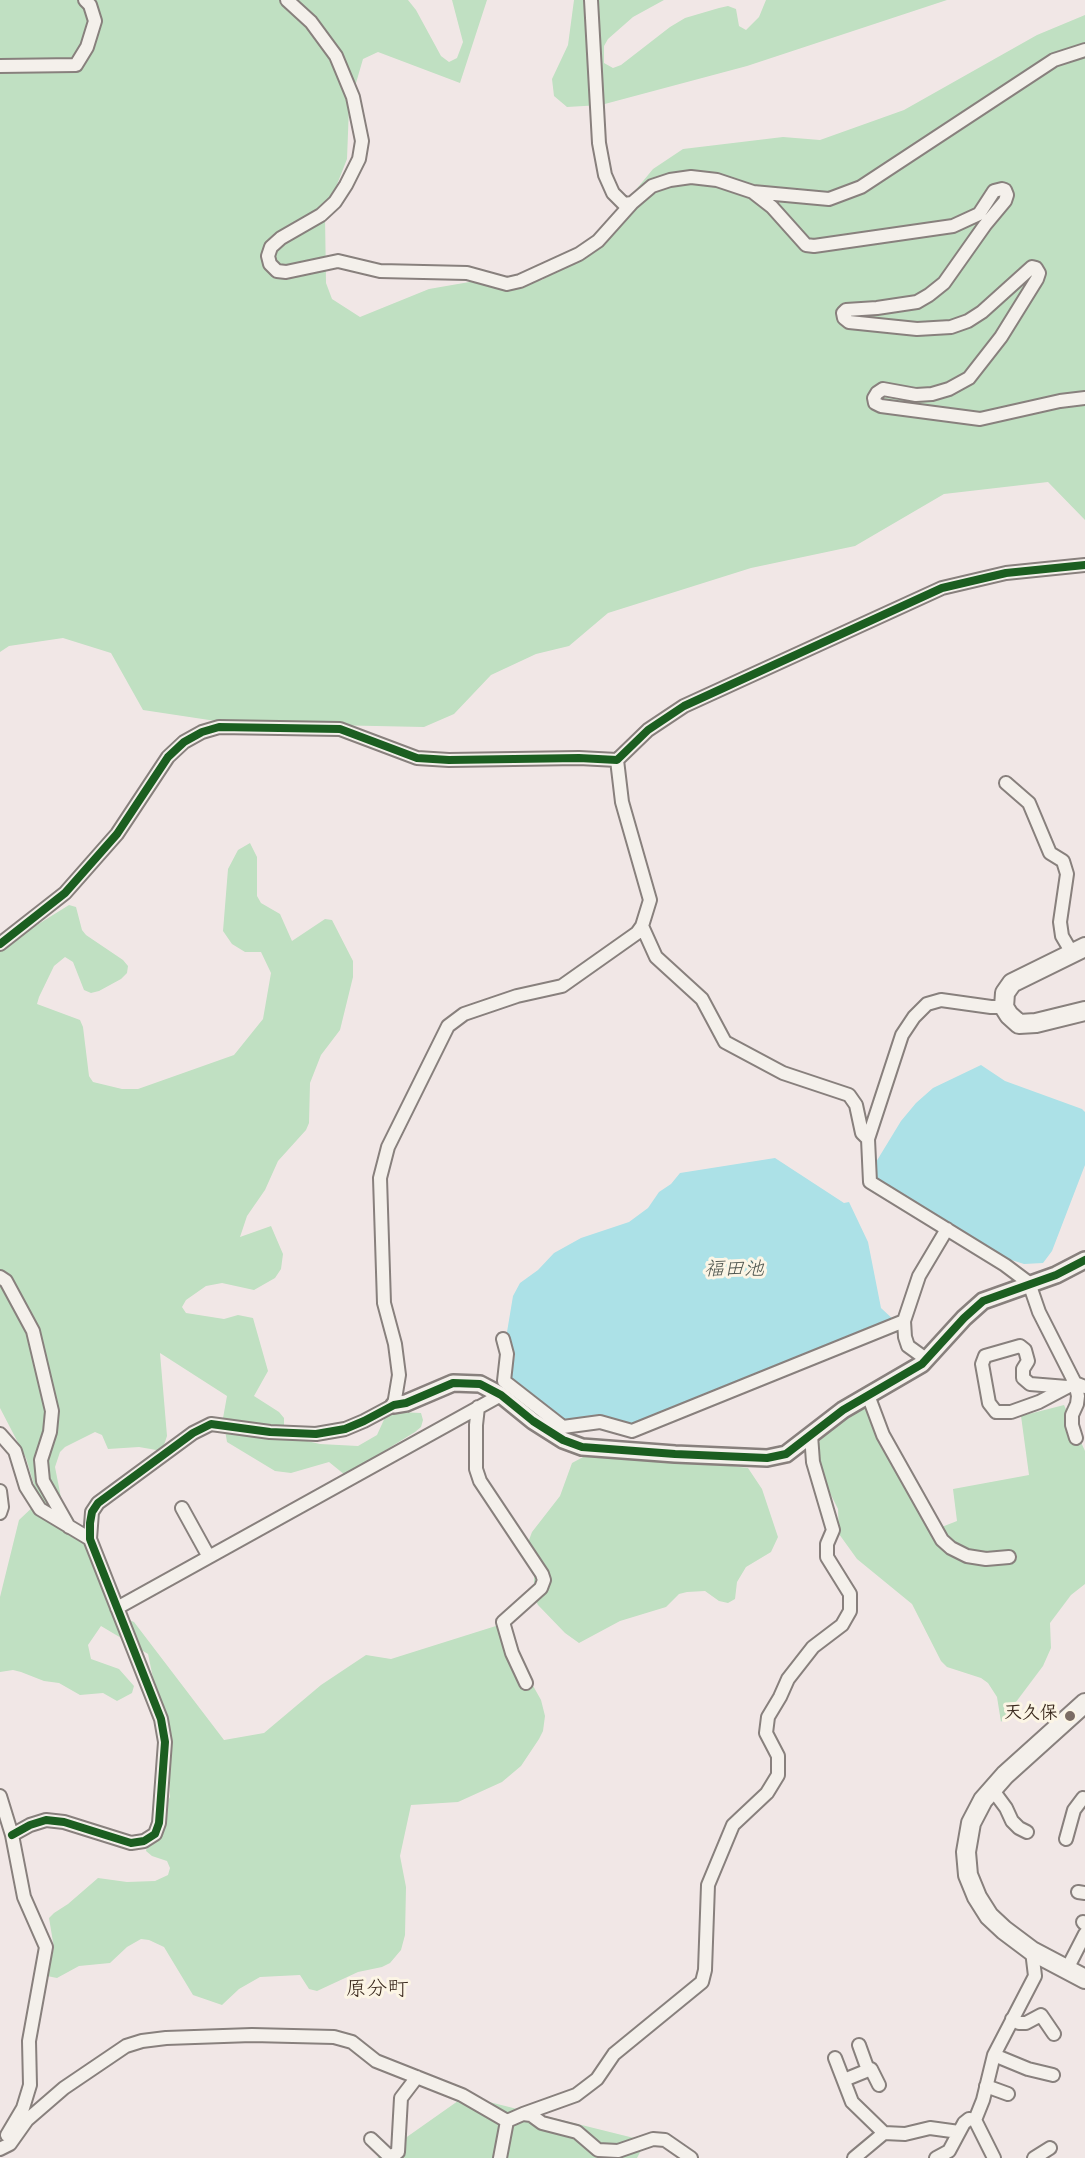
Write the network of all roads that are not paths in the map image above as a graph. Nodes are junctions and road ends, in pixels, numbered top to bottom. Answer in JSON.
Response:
{"nodes":[{"id":1,"x":85,"y":0,"type":"edge"},
{"id":2,"x":287,"y":0,"type":"edge"},
{"id":3,"x":591,"y":0,"type":"edge"},
{"id":4,"x":1085,"y":50,"type":"edge"},
{"id":5,"x":0,"y":66,"type":"edge"},
{"id":6,"x":753,"y":192,"type":"junction"},
{"id":7,"x":632,"y":203,"type":"junction"},
{"id":8,"x":1085,"y":398,"type":"edge"},
{"id":9,"x":1085,"y":565,"type":"edge"},
{"id":10,"x":617,"y":760,"type":"junction"},
{"id":11,"x":1006,"y":783,"type":"dead end"},
{"id":12,"x":642,"y":926,"type":"junction"},
{"id":13,"x":0,"y":944,"type":"edge"},
{"id":14,"x":1079,"y":950,"type":"edge"},
{"id":15,"x":1004,"y":1007,"type":"junction"},
{"id":16,"x":1085,"y":1011,"type":"edge"},
{"id":17,"x":868,"y":1139,"type":"junction"},
{"id":18,"x":947,"y":1229,"type":"junction"},
{"id":19,"x":1085,"y":1260,"type":"edge"},
{"id":20,"x":0,"y":1277,"type":"edge"},
{"id":21,"x":1029,"y":1283,"type":"junction"},
{"id":22,"x":904,"y":1321,"type":"junction"},
{"id":23,"x":503,"y":1339,"type":"dead end"},
{"id":24,"x":926,"y":1359,"type":"junction"},
{"id":25,"x":1075,"y":1386,"type":"edge"},
{"id":26,"x":501,"y":1395,"type":"junction"},
{"id":27,"x":868,"y":1395,"type":"junction"},
{"id":28,"x":394,"y":1405,"type":"junction"},
{"id":29,"x":478,"y":1407,"type":"junction"},
{"id":30,"x":0,"y":1434,"type":"edge"},
{"id":31,"x":811,"y":1435,"type":"junction"},
{"id":32,"x":1076,"y":1438,"type":"dead end"},
{"id":33,"x":0,"y":1491,"type":"edge"},
{"id":34,"x":182,"y":1508,"type":"dead end"},
{"id":35,"x":0,"y":1513,"type":"edge"},
{"id":36,"x":69,"y":1527,"type":"junction"},
{"id":37,"x":90,"y":1539,"type":"junction"},
{"id":38,"x":209,"y":1557,"type":"junction"},
{"id":39,"x":1009,"y":1557,"type":"dead end"},
{"id":40,"x":117,"y":1608,"type":"junction"},
{"id":41,"x":526,"y":1683,"type":"dead end"},
{"id":42,"x":1083,"y":1707,"type":"edge"},
{"id":43,"x":992,"y":1790,"type":"junction"},
{"id":44,"x":0,"y":1796,"type":"edge"},
{"id":45,"x":1084,"y":1799,"type":"edge"},
{"id":46,"x":1027,"y":1832,"type":"dead end"},
{"id":47,"x":12,"y":1835,"type":"junction"},
{"id":48,"x":1066,"y":1839,"type":"dead end"},
{"id":49,"x":1084,"y":1927,"type":"edge"},
{"id":50,"x":1032,"y":1951,"type":"junction"},
{"id":51,"x":1067,"y":1969,"type":"junction"},
{"id":52,"x":1085,"y":1979,"type":"edge"},
{"id":53,"x":1012,"y":2019,"type":"junction"},
{"id":54,"x":1054,"y":2034,"type":"dead end"},
{"id":55,"x":859,"y":2045,"type":"dead end"},
{"id":56,"x":994,"y":2055,"type":"junction"},
{"id":57,"x":835,"y":2058,"type":"dead end"},
{"id":58,"x":868,"y":2070,"type":"junction"},
{"id":59,"x":1053,"y":2075,"type":"dead end"},
{"id":60,"x":417,"y":2077,"type":"junction"},
{"id":61,"x":844,"y":2080,"type":"junction"},
{"id":62,"x":879,"y":2085,"type":"dead end"},
{"id":63,"x":986,"y":2086,"type":"junction"},
{"id":64,"x":1008,"y":2094,"type":"dead end"},
{"id":65,"x":523,"y":2114,"type":"junction"},
{"id":66,"x":975,"y":2120,"type":"junction"},
{"id":67,"x":507,"y":2121,"type":"junction"},
{"id":68,"x":958,"y":2132,"type":"junction"},
{"id":69,"x":884,"y":2133,"type":"junction"},
{"id":70,"x":371,"y":2139,"type":"dead end"},
{"id":71,"x":0,"y":2142,"type":"edge"},
{"id":72,"x":1050,"y":2148,"type":"dead end"},
{"id":73,"x":0,"y":2149,"type":"edge"},
{"id":74,"x":390,"y":2157,"type":"edge"},
{"id":75,"x":500,"y":2158,"type":"edge"},
{"id":76,"x":691,"y":2158,"type":"edge"},
{"id":77,"x":855,"y":2158,"type":"edge"},
{"id":78,"x":936,"y":2158,"type":"edge"},
{"id":79,"x":994,"y":2158,"type":"edge"},
{"id":80,"x":1034,"y":2158,"type":"edge"}],
"edges":[{"from":1,"to":5,"type":"street"},
{"from":2,"to":7,"type":"street"},
{"from":3,"to":7,"type":"street"},
{"from":4,"to":6,"type":"street"},
{"from":6,"to":7,"type":"street"},
{"from":6,"to":8,"type":"street"},
{"from":9,"to":10,"type":"street"},
{"from":10,"to":12,"type":"street"},
{"from":10,"to":13,"type":"street"},
{"from":11,"to":14,"type":"street"},
{"from":12,"to":17,"type":"street"},
{"from":12,"to":28,"type":"street"},
{"from":14,"to":15,"type":"main road"},
{"from":15,"to":16,"type":"main road"},
{"from":15,"to":17,"type":"street"},
{"from":17,"to":18,"type":"street"},
{"from":18,"to":21,"type":"street"},
{"from":18,"to":22,"type":"street"},
{"from":19,"to":21,"type":"street"},
{"from":20,"to":36,"type":"street"},
{"from":21,"to":24,"type":"street"},
{"from":21,"to":25,"type":"street"},
{"from":22,"to":23,"type":"street"},
{"from":22,"to":24,"type":"street"},
{"from":24,"to":27,"type":"street"},
{"from":25,"to":25,"type":"street"},
{"from":25,"to":32,"type":"street"},
{"from":26,"to":28,"type":"street"},
{"from":26,"to":29,"type":"street"},
{"from":26,"to":31,"type":"street"},
{"from":27,"to":31,"type":"street"},
{"from":27,"to":39,"type":"street"},
{"from":28,"to":37,"type":"street"},
{"from":29,"to":38,"type":"street"},
{"from":29,"to":41,"type":"street"},
{"from":30,"to":36,"type":"street"},
{"from":31,"to":65,"type":"street"},
{"from":33,"to":35,"type":"street"},
{"from":34,"to":38,"type":"street"},
{"from":36,"to":37,"type":"street"},
{"from":37,"to":40,"type":"street"},
{"from":38,"to":40,"type":"street"},
{"from":40,"to":47,"type":"street"},
{"from":42,"to":43,"type":"main road"},
{"from":43,"to":46,"type":"street"},
{"from":43,"to":50,"type":"main road"},
{"from":44,"to":47,"type":"street"},
{"from":45,"to":48,"type":"street"},
{"from":47,"to":71,"type":"street"},
{"from":49,"to":51,"type":"street"},
{"from":50,"to":51,"type":"main road"},
{"from":50,"to":53,"type":"street"},
{"from":51,"to":52,"type":"main road"},
{"from":53,"to":54,"type":"street"},
{"from":53,"to":56,"type":"street"},
{"from":55,"to":58,"type":"street"},
{"from":56,"to":59,"type":"street"},
{"from":56,"to":63,"type":"street"},
{"from":57,"to":61,"type":"street"},
{"from":58,"to":61,"type":"street"},
{"from":58,"to":62,"type":"street"},
{"from":60,"to":67,"type":"street"},
{"from":60,"to":73,"type":"street"},
{"from":60,"to":74,"type":"street"},
{"from":61,"to":69,"type":"street"},
{"from":63,"to":64,"type":"street"},
{"from":63,"to":66,"type":"street"},
{"from":65,"to":67,"type":"street"},
{"from":65,"to":76,"type":"street"},
{"from":66,"to":68,"type":"street"},
{"from":66,"to":79,"type":"street"},
{"from":67,"to":75,"type":"street"},
{"from":68,"to":69,"type":"street"},
{"from":68,"to":78,"type":"street"},
{"from":69,"to":77,"type":"street"},
{"from":70,"to":74,"type":"street"},
{"from":72,"to":80,"type":"street"}]}
